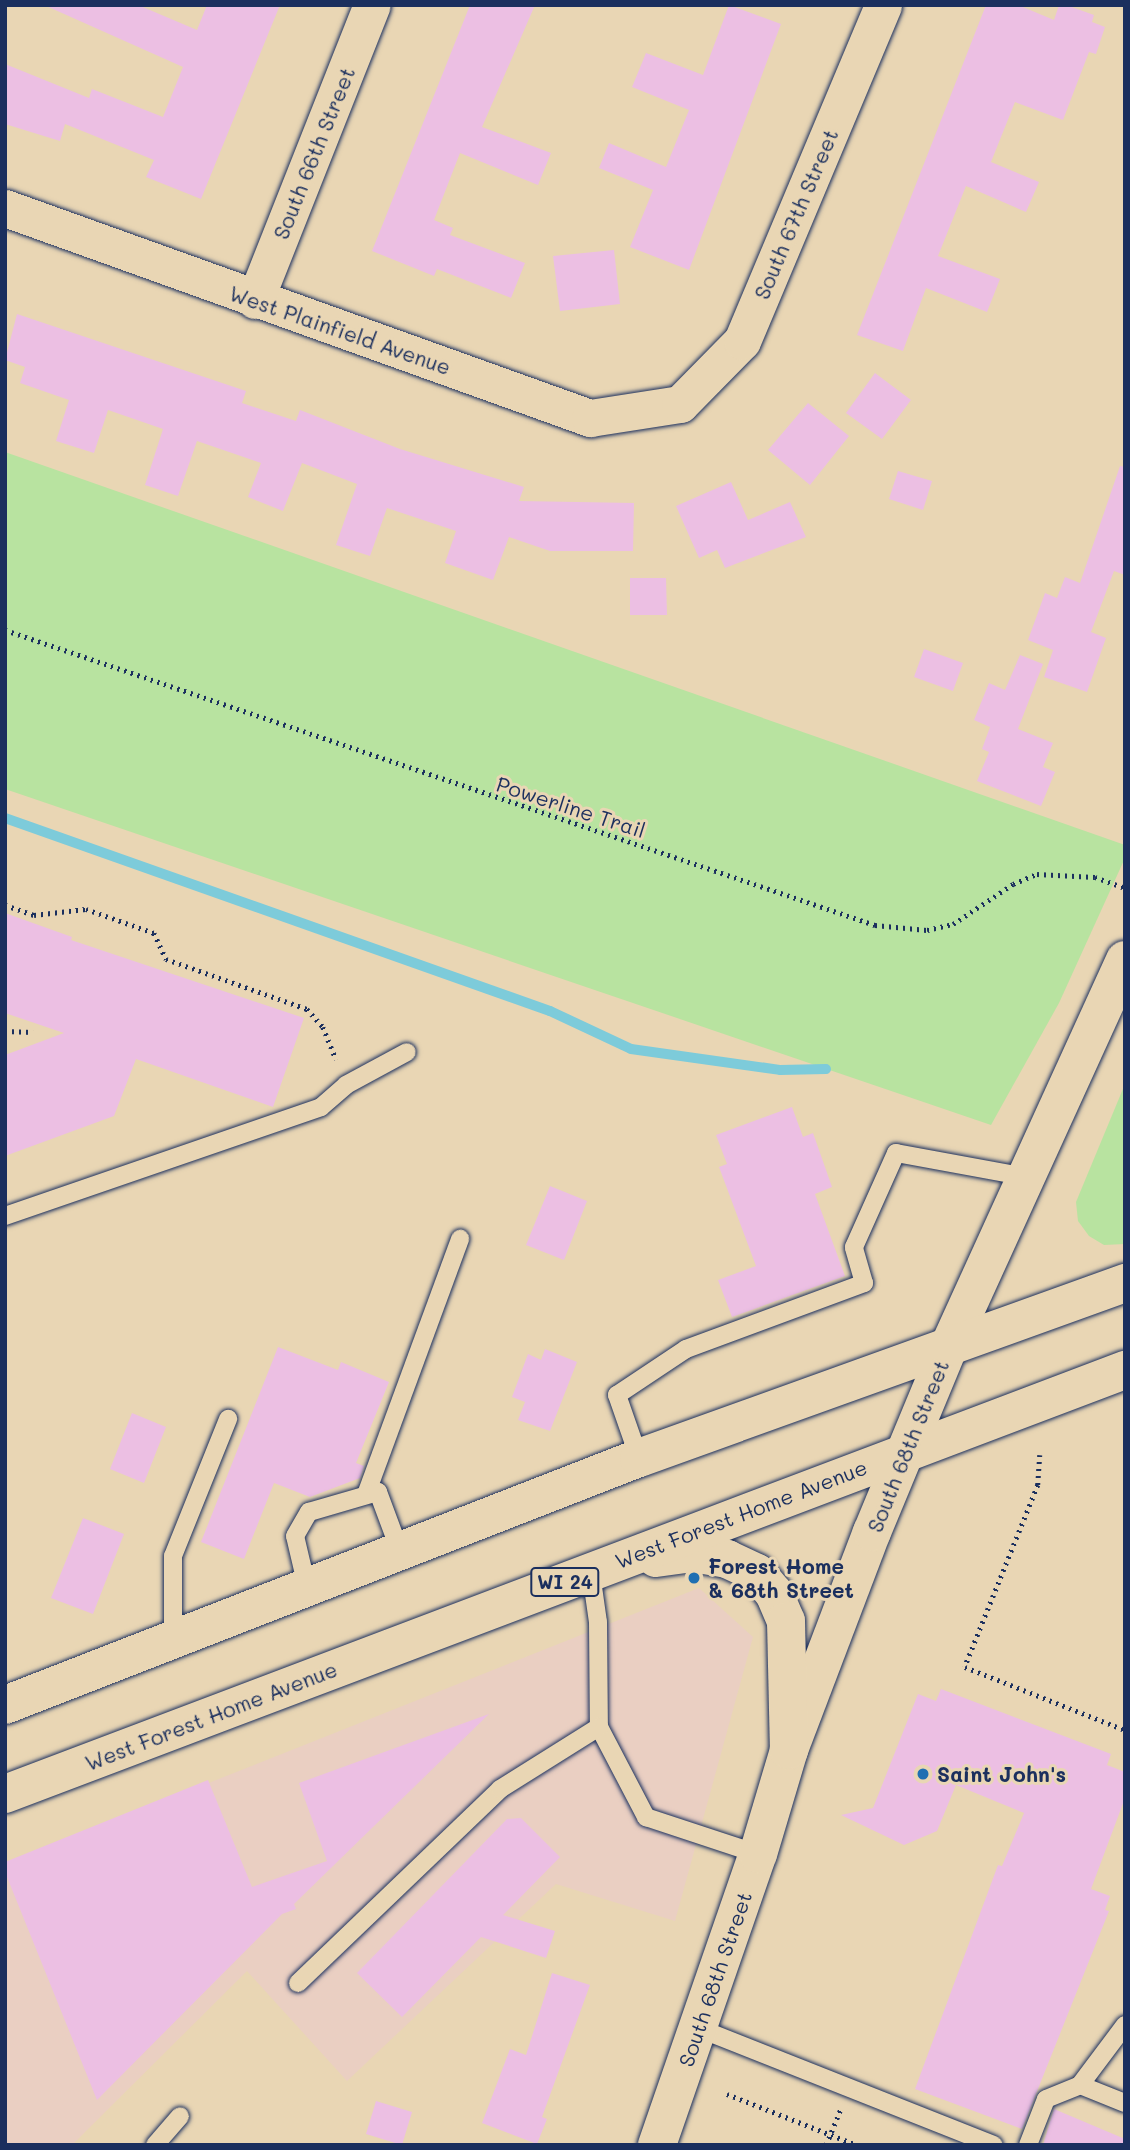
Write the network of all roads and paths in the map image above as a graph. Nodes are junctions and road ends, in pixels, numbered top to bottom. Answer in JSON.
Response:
{"nodes":[{"id":1,"x":372,"y":5,"type":"edge"},
{"id":2,"x":883,"y":5,"type":"edge"},
{"id":3,"x":5,"y":208,"type":"edge"},
{"id":4,"x":255,"y":300,"type":"junction"},
{"id":5,"x":680,"y":404,"type":"joint"},
{"id":6,"x":5,"y":630,"type":"edge"},
{"id":7,"x":1125,"y":888,"type":"edge"},
{"id":8,"x":5,"y":905,"type":"edge"},
{"id":9,"x":1125,"y":960,"type":"edge"},
{"id":10,"x":5,"y":1031,"type":"edge"},
{"id":11,"x":33,"y":1032,"type":"dead end"},
{"id":12,"x":407,"y":1052,"type":"dead end"},
{"id":13,"x":345,"y":1085,"type":"junction"},
{"id":14,"x":1027,"y":1177,"type":"junction"},
{"id":15,"x":5,"y":1216,"type":"edge"},
{"id":16,"x":460,"y":1239,"type":"dead end"},
{"id":17,"x":1125,"y":1283,"type":"edge"},
{"id":18,"x":950,"y":1344,"type":"junction"},
{"id":19,"x":1125,"y":1370,"type":"edge"},
{"id":20,"x":228,"y":1419,"type":"dead end"},
{"id":21,"x":905,"y":1451,"type":"junction"},
{"id":22,"x":1040,"y":1455,"type":"dead end"},
{"id":23,"x":639,"y":1458,"type":"junction"},
{"id":24,"x":367,"y":1492,"type":"junction"},
{"id":25,"x":400,"y":1551,"type":"junction"},
{"id":26,"x":601,"y":1568,"type":"junction"},
{"id":27,"x":306,"y":1587,"type":"junction"},
{"id":28,"x":173,"y":1639,"type":"junction"},
{"id":29,"x":5,"y":1705,"type":"edge"},
{"id":30,"x":599,"y":1727,"type":"junction"},
{"id":31,"x":1125,"y":1730,"type":"edge"},
{"id":32,"x":789,"y":1750,"type":"junction"},
{"id":33,"x":5,"y":1794,"type":"edge"},
{"id":34,"x":758,"y":1853,"type":"junction"},
{"id":35,"x":298,"y":1983,"type":"dead end"},
{"id":36,"x":1125,"y":2025,"type":"edge"},
{"id":37,"x":698,"y":2028,"type":"junction"},
{"id":38,"x":1080,"y":2085,"type":"junction"},
{"id":39,"x":727,"y":2094,"type":"dead end"},
{"id":40,"x":1125,"y":2103,"type":"edge"},
{"id":41,"x":180,"y":2116,"type":"dead end"},
{"id":42,"x":155,"y":2145,"type":"edge"},
{"id":43,"x":657,"y":2145,"type":"edge"},
{"id":44,"x":857,"y":2145,"type":"edge"},
{"id":45,"x":994,"y":2145,"type":"edge"},
{"id":46,"x":1028,"y":2145,"type":"edge"}],
"edges":[{"from":1,"to":4,"type":"street","name":"South 66th Street"},
{"from":2,"to":5,"type":"street","name":"South 67th Street"},
{"from":3,"to":4,"type":"street","name":"West Plainfield Avenue"},
{"from":4,"to":5,"type":"street","name":"West Plainfield Avenue"},
{"from":6,"to":7,"type":"path","name":"Powerline Trail"},
{"from":8,"to":13,"type":"path"},
{"from":9,"to":14,"type":"main road","name":"South 68th Street"},
{"from":10,"to":11,"type":"path"},
{"from":12,"to":13,"type":"lane"},
{"from":13,"to":15,"type":"lane"},
{"from":14,"to":18,"type":"main road","name":"South 68th Street"},
{"from":14,"to":23,"type":"lane"},
{"from":16,"to":24,"type":"lane"},
{"from":17,"to":18,"type":"main road"},
{"from":18,"to":21,"type":"main road","name":"South 68th Street"},
{"from":18,"to":23,"type":"main road"},
{"from":19,"to":21,"type":"main road","name":"West Forest Home Avenue","number":"WI 24"},
{"from":20,"to":28,"type":"lane"},
{"from":21,"to":26,"type":"main road","name":"West Forest Home Avenue","number":"WI 24"},
{"from":21,"to":32,"type":"main road","name":"South 68th Street"},
{"from":22,"to":31,"type":"path"},
{"from":23,"to":25,"type":"main road"},
{"from":24,"to":25,"type":"lane"},
{"from":24,"to":27,"type":"lane"},
{"from":25,"to":27,"type":"main road"},
{"from":26,"to":30,"type":"lane"},
{"from":26,"to":32,"type":"main road"},
{"from":26,"to":33,"type":"main road","name":"West Forest Home Avenue","number":"WI 24"},
{"from":27,"to":28,"type":"main road"},
{"from":28,"to":29,"type":"main road"},
{"from":30,"to":34,"type":"lane"},
{"from":30,"to":35,"type":"lane"},
{"from":32,"to":34,"type":"main road","name":"South 68th Street"},
{"from":34,"to":37,"type":"main road","name":"South 68th Street"},
{"from":36,"to":38,"type":"lane"},
{"from":37,"to":43,"type":"main road","name":"South 68th Street"},
{"from":37,"to":45,"type":"lane"},
{"from":38,"to":40,"type":"lane"},
{"from":38,"to":46,"type":"lane"},
{"from":39,"to":44,"type":"path"},
{"from":41,"to":42,"type":"lane"}]}
